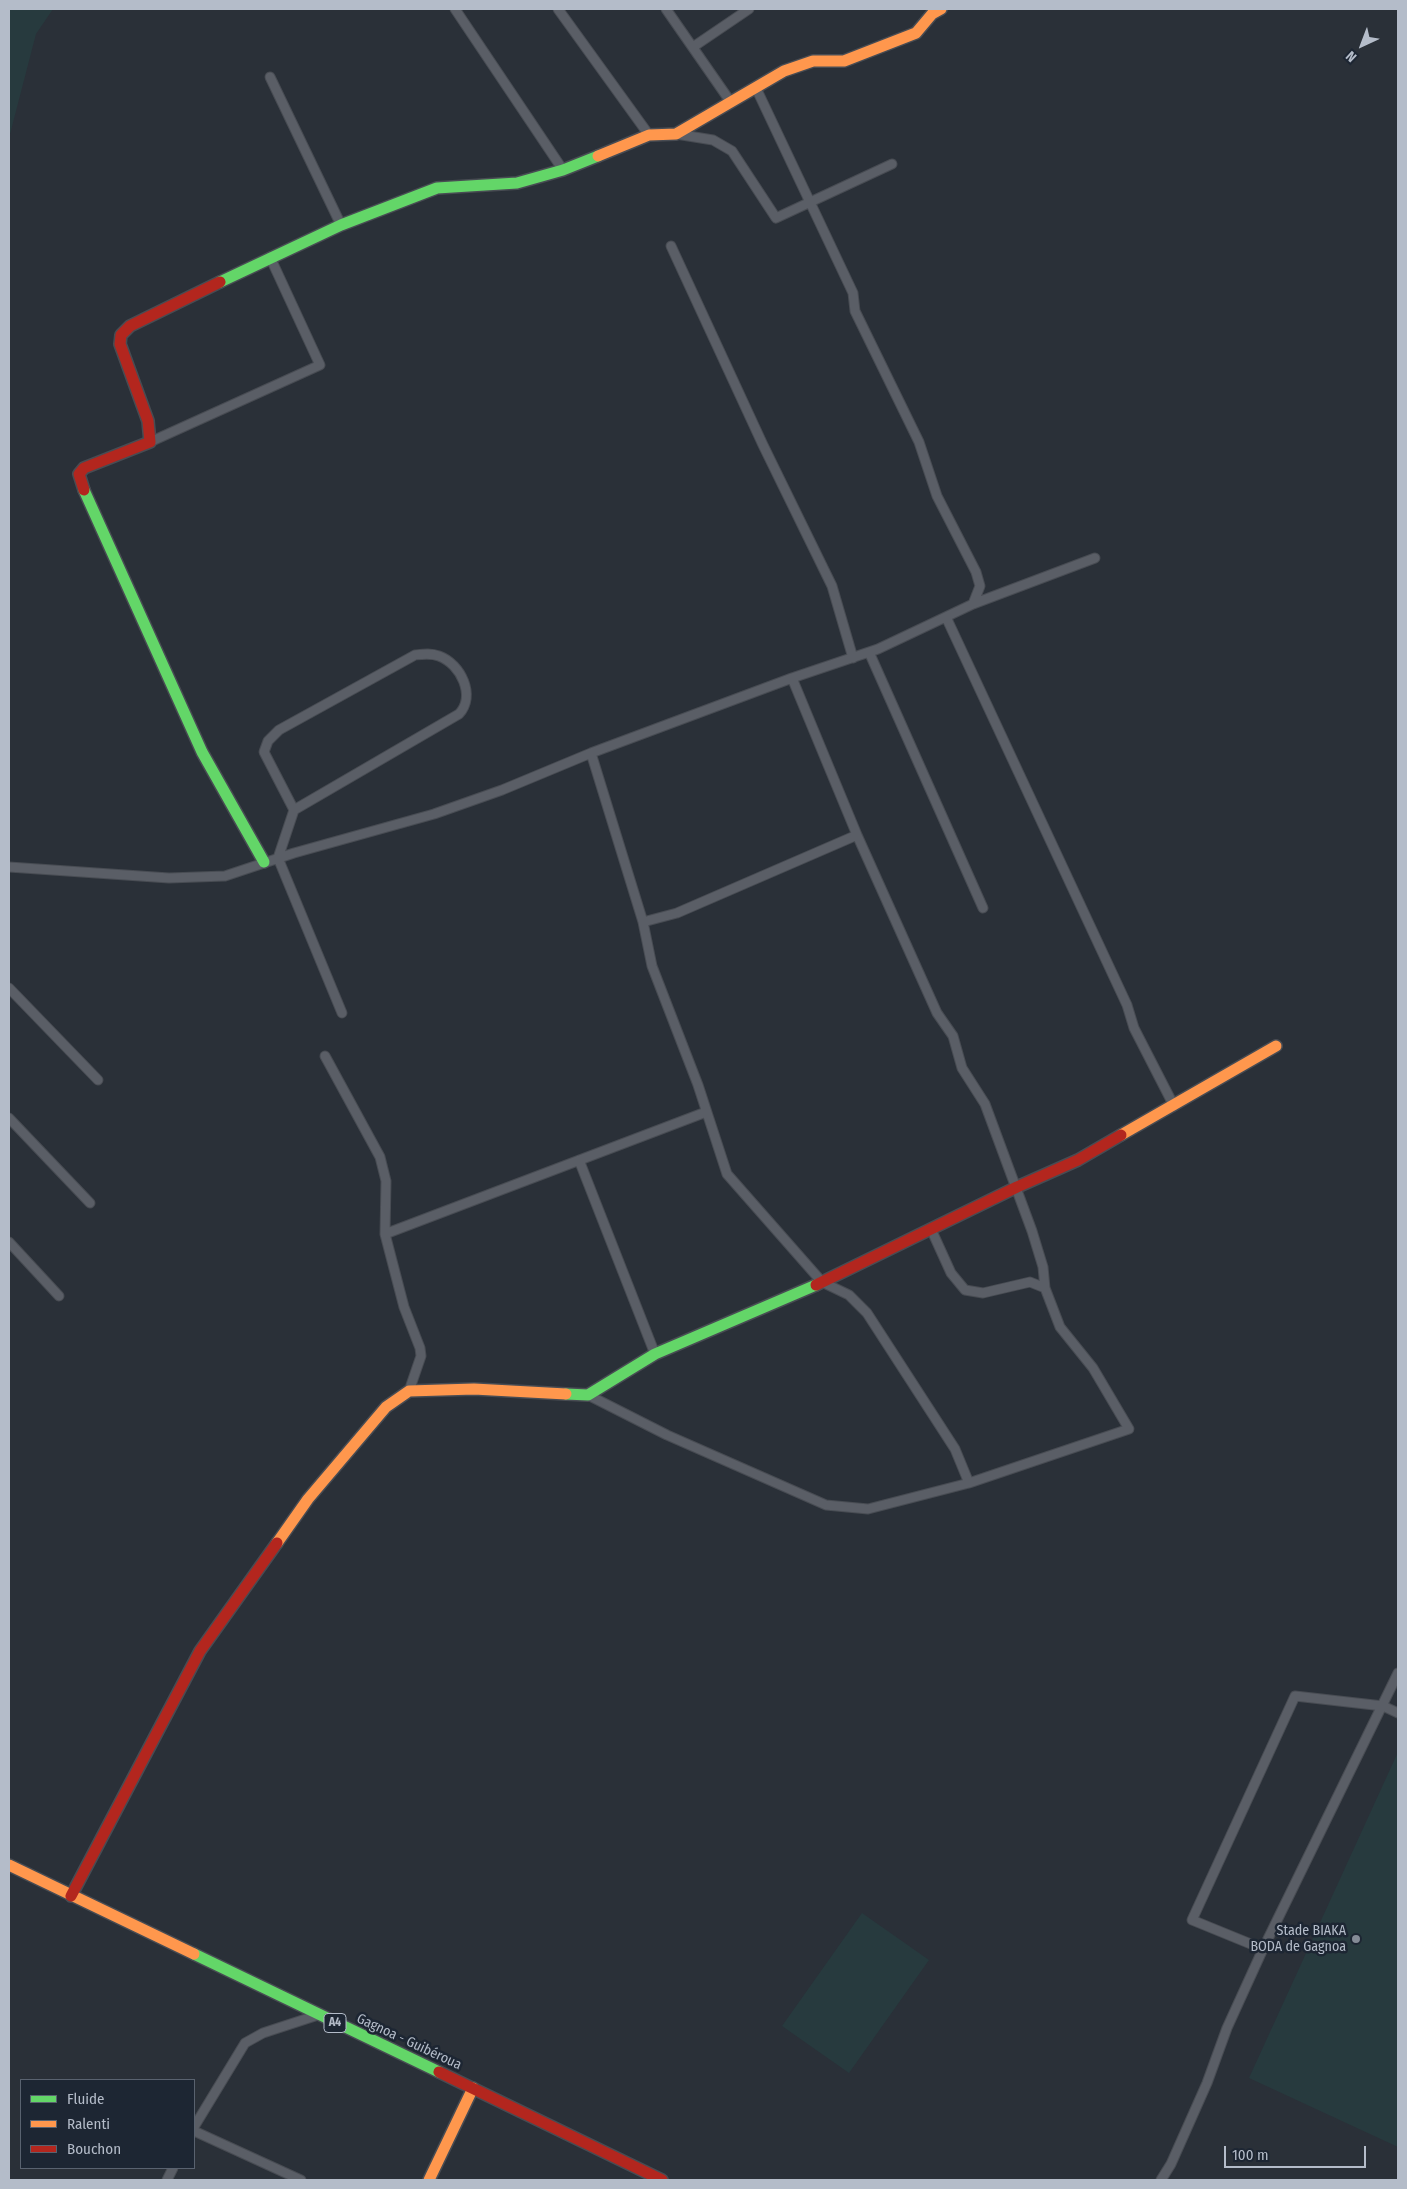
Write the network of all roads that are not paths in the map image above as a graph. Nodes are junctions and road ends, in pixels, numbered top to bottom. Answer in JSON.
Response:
{"nodes":[{"id":1,"x":455,"y":9,"type":"edge"},
{"id":2,"x":558,"y":9,"type":"edge"},
{"id":3,"x":666,"y":9,"type":"edge"},
{"id":4,"x":749,"y":9,"type":"edge"},
{"id":5,"x":940,"y":9,"type":"edge"},
{"id":6,"x":693,"y":47,"type":"junction"},
{"id":7,"x":270,"y":77,"type":"dead end"},
{"id":8,"x":756,"y":88,"type":"junction"},
{"id":9,"x":730,"y":101,"type":"junction"},
{"id":10,"x":676,"y":134,"type":"junction"},
{"id":11,"x":649,"y":135,"type":"junction"},
{"id":12,"x":892,"y":164,"type":"dead end"},
{"id":13,"x":563,"y":170,"type":"junction"},
{"id":14,"x":810,"y":202,"type":"junction"},
{"id":15,"x":340,"y":225,"type":"junction"},
{"id":16,"x":672,"y":246,"type":"dead end"},
{"id":17,"x":270,"y":257,"type":"junction"},
{"id":18,"x":150,"y":442,"type":"junction"},
{"id":19,"x":1095,"y":558,"type":"dead end"},
{"id":20,"x":973,"y":604,"type":"junction"},
{"id":21,"x":946,"y":617,"type":"junction"},
{"id":22,"x":869,"y":652,"type":"junction"},
{"id":23,"x":853,"y":658,"type":"junction"},
{"id":24,"x":792,"y":678,"type":"junction"},
{"id":25,"x":591,"y":752,"type":"junction"},
{"id":26,"x":294,"y":810,"type":"junction"},
{"id":27,"x":857,"y":835,"type":"junction"},
{"id":28,"x":278,"y":858,"type":"junction"},
{"id":29,"x":264,"y":862,"type":"junction"},
{"id":30,"x":9,"y":867,"type":"edge"},
{"id":31,"x":983,"y":908,"type":"dead end"},
{"id":32,"x":643,"y":922,"type":"junction"},
{"id":33,"x":9,"y":988,"type":"edge"},
{"id":34,"x":342,"y":1012,"type":"dead end"},
{"id":35,"x":1276,"y":1046,"type":"dead end"},
{"id":36,"x":325,"y":1056,"type":"dead end"},
{"id":37,"x":98,"y":1080,"type":"dead end"},
{"id":38,"x":1174,"y":1106,"type":"junction"},
{"id":39,"x":706,"y":1112,"type":"junction"},
{"id":40,"x":9,"y":1118,"type":"edge"},
{"id":41,"x":579,"y":1160,"type":"junction"},
{"id":42,"x":1017,"y":1187,"type":"junction"},
{"id":43,"x":90,"y":1203,"type":"dead end"},
{"id":44,"x":931,"y":1229,"type":"junction"},
{"id":45,"x":385,"y":1234,"type":"junction"},
{"id":46,"x":9,"y":1242,"type":"edge"},
{"id":47,"x":822,"y":1282,"type":"junction"},
{"id":48,"x":1045,"y":1288,"type":"junction"},
{"id":49,"x":59,"y":1296,"type":"dead end"},
{"id":50,"x":655,"y":1354,"type":"junction"},
{"id":51,"x":409,"y":1390,"type":"junction"},
{"id":52,"x":588,"y":1395,"type":"junction"},
{"id":53,"x":969,"y":1483,"type":"junction"},
{"id":54,"x":1398,"y":1673,"type":"edge"},
{"id":55,"x":1383,"y":1706,"type":"junction"},
{"id":56,"x":1398,"y":1713,"type":"edge"},
{"id":57,"x":9,"y":1865,"type":"edge"},
{"id":58,"x":71,"y":1896,"type":"junction"},
{"id":59,"x":1263,"y":1949,"type":"junction"},
{"id":60,"x":318,"y":2015,"type":"junction"},
{"id":61,"x":473,"y":2088,"type":"junction"},
{"id":62,"x":195,"y":2125,"type":"edge"},
{"id":63,"x":195,"y":2131,"type":"edge"},
{"id":64,"x":301,"y":2180,"type":"edge"},
{"id":65,"x":429,"y":2180,"type":"edge"},
{"id":66,"x":662,"y":2180,"type":"edge"},
{"id":67,"x":1160,"y":2180,"type":"edge"}],
"edges":[{"from":1,"to":13,"type":"street"},
{"from":2,"to":11,"type":"street"},
{"from":3,"to":6,"type":"street"},
{"from":4,"to":6,"type":"street"},
{"from":5,"to":8,"type":"street"},
{"from":6,"to":9,"type":"street"},
{"from":7,"to":15,"type":"street"},
{"from":8,"to":9,"type":"street"},
{"from":8,"to":14,"type":"street"},
{"from":9,"to":10,"type":"street"},
{"from":10,"to":11,"type":"street"},
{"from":10,"to":14,"type":"street"},
{"from":11,"to":13,"type":"street"},
{"from":12,"to":14,"type":"street"},
{"from":13,"to":15,"type":"street"},
{"from":14,"to":20,"type":"street"},
{"from":15,"to":17,"type":"street"},
{"from":16,"to":23,"type":"street"},
{"from":17,"to":18,"type":"street"},
{"from":17,"to":18,"type":"street"},
{"from":18,"to":29,"type":"street"},
{"from":19,"to":20,"type":"street"},
{"from":20,"to":21,"type":"street"},
{"from":21,"to":22,"type":"street"},
{"from":21,"to":38,"type":"street"},
{"from":22,"to":23,"type":"street"},
{"from":22,"to":31,"type":"street"},
{"from":23,"to":24,"type":"street"},
{"from":24,"to":25,"type":"street"},
{"from":24,"to":27,"type":"street"},
{"from":25,"to":28,"type":"street"},
{"from":25,"to":32,"type":"street"},
{"from":26,"to":26,"type":"street"},
{"from":26,"to":28,"type":"street"},
{"from":27,"to":32,"type":"street"},
{"from":27,"to":42,"type":"street"},
{"from":28,"to":29,"type":"street"},
{"from":28,"to":34,"type":"street"},
{"from":29,"to":30,"type":"street"},
{"from":32,"to":39,"type":"street"},
{"from":33,"to":37,"type":"street"},
{"from":35,"to":38,"type":"street"},
{"from":36,"to":45,"type":"street"},
{"from":38,"to":42,"type":"street"},
{"from":39,"to":41,"type":"street"},
{"from":39,"to":47,"type":"street"},
{"from":40,"to":43,"type":"street"},
{"from":41,"to":45,"type":"street"},
{"from":41,"to":50,"type":"street"},
{"from":42,"to":44,"type":"street"},
{"from":42,"to":48,"type":"street"},
{"from":44,"to":47,"type":"street"},
{"from":44,"to":48,"type":"street"},
{"from":45,"to":51,"type":"street"},
{"from":46,"to":49,"type":"street"},
{"from":47,"to":50,"type":"street"},
{"from":47,"to":53,"type":"street"},
{"from":48,"to":53,"type":"street"},
{"from":50,"to":52,"type":"street"},
{"from":51,"to":52,"type":"street"},
{"from":51,"to":58,"type":"street"},
{"from":52,"to":53,"type":"street"},
{"from":54,"to":55,"type":"street"},
{"from":55,"to":56,"type":"street"},
{"from":55,"to":59,"type":"street"},
{"from":55,"to":59,"type":"street"},
{"from":57,"to":58,"type":"street","name":"Gagnoa - Guibéroua","number":"A4"},
{"from":58,"to":60,"type":"street","name":"Gagnoa - Guibéroua","number":"A4"},
{"from":59,"to":67,"type":"street"},
{"from":60,"to":61,"type":"street","name":"Gagnoa - Guibéroua","number":"A4"},
{"from":60,"to":62,"type":"street"},
{"from":61,"to":65,"type":"street"},
{"from":61,"to":66,"type":"street","name":"Gagnoa - Guibéroua","number":"A4"},
{"from":63,"to":64,"type":"street"}]}
